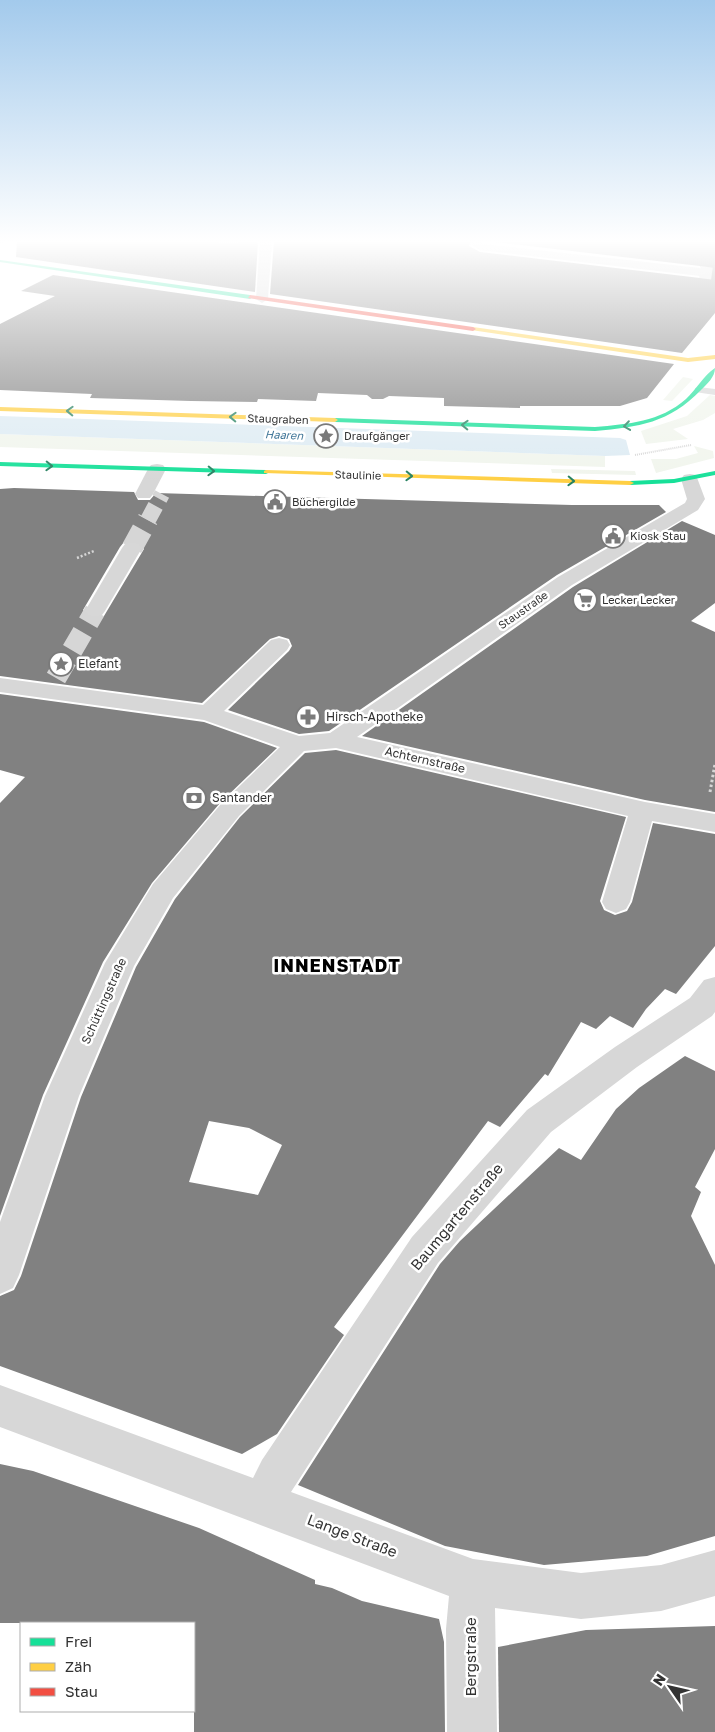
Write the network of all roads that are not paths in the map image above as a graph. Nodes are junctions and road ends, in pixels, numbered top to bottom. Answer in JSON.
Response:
{"nodes":[{"id":1,"x":421,"y":322,"type":"edge"},
{"id":2,"x":715,"y":357,"type":"edge"},
{"id":3,"x":715,"y":370,"type":"edge"},
{"id":4,"x":699,"y":390,"type":"junction"},
{"id":5,"x":715,"y":392,"type":"edge"},
{"id":6,"x":0,"y":409,"type":"edge"},
{"id":7,"x":0,"y":464,"type":"edge"},
{"id":8,"x":165,"y":469,"type":"junction"},
{"id":9,"x":715,"y":473,"type":"edge"},
{"id":10,"x":690,"y":479,"type":"junction"},
{"id":11,"x":153,"y":494,"type":"tunnel mouth"},
{"id":12,"x":127,"y":541,"type":"tunnel mouth"},
{"id":13,"x":95,"y":611,"type":"tunnel mouth"},
{"id":14,"x":279,"y":645,"type":"dead end"},
{"id":15,"x":0,"y":685,"type":"edge"},
{"id":16,"x":208,"y":713,"type":"junction"},
{"id":17,"x":336,"y":740,"type":"junction"},
{"id":18,"x":297,"y":744,"type":"junction"},
{"id":19,"x":645,"y":811,"type":"junction"},
{"id":20,"x":715,"y":823,"type":"edge"},
{"id":21,"x":616,"y":902,"type":"dead end"},
{"id":22,"x":710,"y":1005,"type":"edge"},
{"id":23,"x":0,"y":1275,"type":"edge"},
{"id":24,"x":0,"y":1406,"type":"edge"},
{"id":25,"x":264,"y":1503,"type":"junction"},
{"id":26,"x":715,"y":1573,"type":"edge"},
{"id":27,"x":473,"y":1582,"type":"junction"},
{"id":28,"x":472,"y":1732,"type":"edge"}],
"edges":[{"from":1,"to":2,"type":"street"},
{"from":3,"to":4,"type":"street","name":"Staugraben"},
{"from":4,"to":5,"type":"lane"},
{"from":4,"to":6,"type":"street","name":"Staugraben","one_way":true},
{"from":7,"to":8,"type":"street","name":"Staulinie","one_way":true},
{"from":8,"to":10,"type":"street","name":"Staulinie","one_way":true},
{"from":8,"to":11,"type":"street"},
{"from":9,"to":10,"type":"street","name":"Staulinie"},
{"from":10,"to":17,"type":"street","name":"Staustraße"},
{"from":12,"to":13,"type":"street"},
{"from":14,"to":16,"type":"street"},
{"from":15,"to":16,"type":"street","name":"Achternstraße"},
{"from":16,"to":18,"type":"street","name":"Achternstraße"},
{"from":17,"to":18,"type":"street","name":"Achternstraße"},
{"from":17,"to":19,"type":"street","name":"Achternstraße"},
{"from":18,"to":23,"type":"street","name":"Schüttingstraße"},
{"from":19,"to":20,"type":"street","name":"Achternstraße"},
{"from":19,"to":21,"type":"street"},
{"from":22,"to":25,"type":"street","name":"Baumgartenstraße"},
{"from":24,"to":25,"type":"street","name":"Lange Straße"},
{"from":25,"to":27,"type":"street","name":"Lange Straße"},
{"from":26,"to":27,"type":"street","name":"Lange Straße"},
{"from":27,"to":28,"type":"street","name":"Bergstraße"}]}
